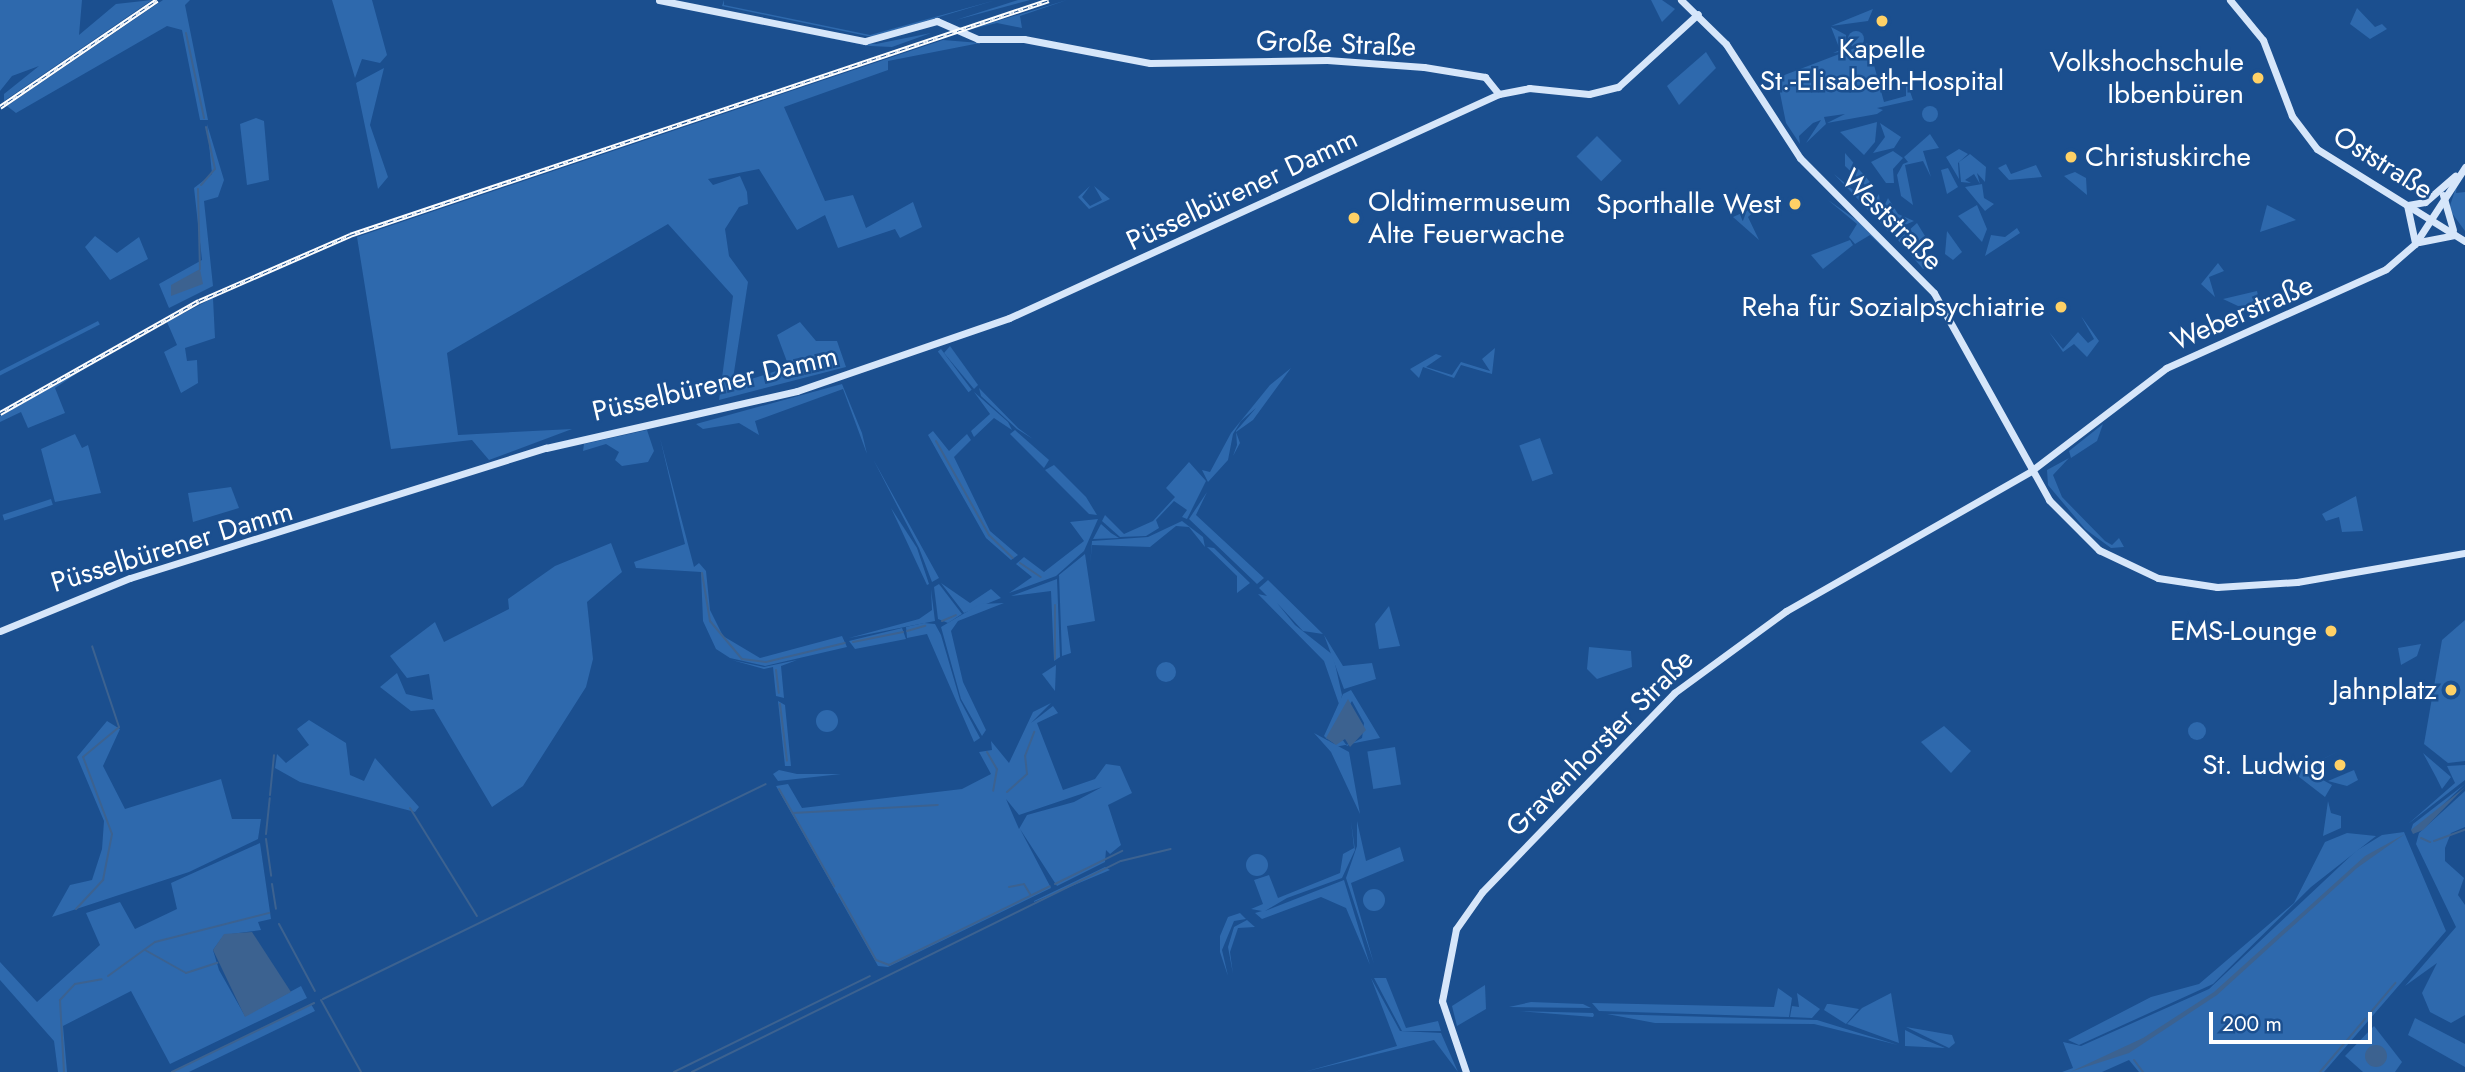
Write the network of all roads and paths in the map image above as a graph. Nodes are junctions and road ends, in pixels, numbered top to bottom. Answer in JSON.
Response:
{"nodes":[{"id":1,"x":659,"y":0,"type":"edge"},
{"id":2,"x":1681,"y":0,"type":"edge"},
{"id":3,"x":2231,"y":0,"type":"edge"},
{"id":4,"x":1698,"y":15,"type":"junction"},
{"id":5,"x":1499,"y":94,"type":"junction"},
{"id":6,"x":2465,"y":167,"type":"edge"},
{"id":7,"x":2455,"y":176,"type":"junction"},
{"id":8,"x":2443,"y":194,"type":"junction"},
{"id":9,"x":2407,"y":205,"type":"junction"},
{"id":10,"x":2432,"y":218,"type":"junction"},
{"id":11,"x":2457,"y":235,"type":"junction"},
{"id":12,"x":2465,"y":241,"type":"edge"},
{"id":13,"x":2415,"y":244,"type":"junction"},
{"id":14,"x":2031,"y":471,"type":"junction"},
{"id":15,"x":2465,"y":554,"type":"edge"},
{"id":16,"x":0,"y":631,"type":"edge"},
{"id":17,"x":1466,"y":1072,"type":"edge"}],
"edges":[{"from":1,"to":5,"type":"main road","name":"Große Straße"},
{"from":2,"to":4,"type":"main road","name":"Weststraße"},
{"from":3,"to":9,"type":"main road","name":"Oststraße"},
{"from":4,"to":5,"type":"main road"},
{"from":4,"to":14,"type":"main road","name":"Weststraße"},
{"from":5,"to":16,"type":"main road","name":"Püsselbürener Damm"},
{"from":6,"to":7,"type":"main road"},
{"from":7,"to":8,"type":"main road","name":"Weberstraße"},
{"from":7,"to":9,"type":"main road"},
{"from":8,"to":10,"type":"main road","name":"Weberstraße"},
{"from":8,"to":11,"type":"main road"},
{"from":9,"to":10,"type":"main road","name":"Oststraße"},
{"from":9,"to":13,"type":"main road"},
{"from":10,"to":11,"type":"main road","name":"Oststraße"},
{"from":10,"to":13,"type":"main road","name":"Weberstraße"},
{"from":11,"to":12,"type":"main road","name":"Oststraße"},
{"from":11,"to":13,"type":"main road"},
{"from":13,"to":14,"type":"main road","name":"Weberstraße"},
{"from":14,"to":15,"type":"main road","name":"Weststraße"},
{"from":14,"to":17,"type":"main road","name":"Gravenhorster Straße"}]}
